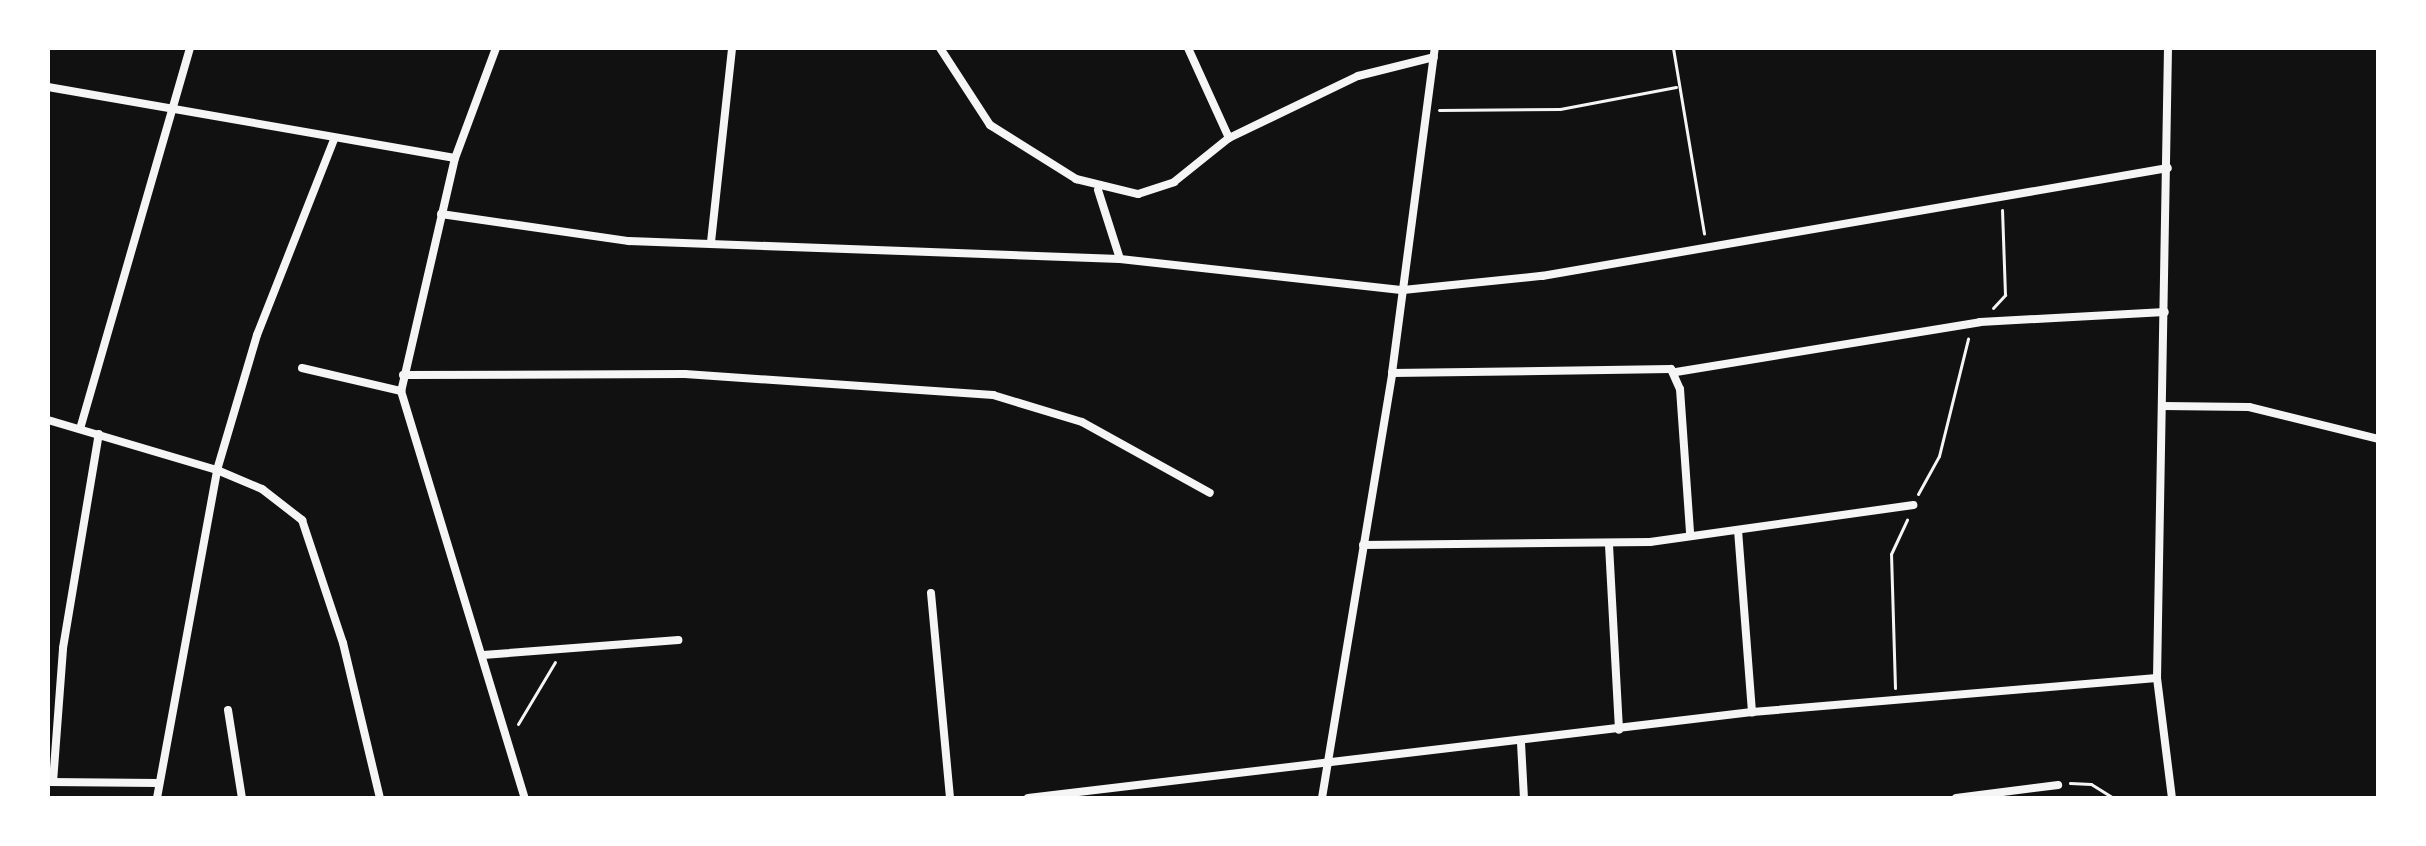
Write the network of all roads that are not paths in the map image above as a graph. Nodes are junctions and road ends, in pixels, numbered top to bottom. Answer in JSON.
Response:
{"nodes":[{"id":1,"x":190,"y":48,"type":"edge"},
{"id":2,"x":496,"y":48,"type":"edge"},
{"id":3,"x":732,"y":48,"type":"edge"},
{"id":4,"x":940,"y":48,"type":"edge"},
{"id":5,"x":1188,"y":48,"type":"edge"},
{"id":6,"x":2168,"y":48,"type":"edge"},
{"id":7,"x":1434,"y":52,"type":"edge"},
{"id":8,"x":48,"y":87,"type":"edge"},
{"id":9,"x":169,"y":110,"type":"junction"},
{"id":10,"x":1229,"y":138,"type":"junction"},
{"id":11,"x":334,"y":140,"type":"junction"},
{"id":12,"x":455,"y":158,"type":"junction"},
{"id":13,"x":2168,"y":168,"type":"junction"},
{"id":14,"x":1098,"y":190,"type":"junction"},
{"id":15,"x":441,"y":214,"type":"junction"},
{"id":16,"x":711,"y":242,"type":"junction"},
{"id":17,"x":1120,"y":259,"type":"junction"},
{"id":18,"x":1403,"y":290,"type":"junction"},
{"id":19,"x":2165,"y":312,"type":"junction"},
{"id":20,"x":302,"y":368,"type":"dead end"},
{"id":21,"x":1676,"y":372,"type":"junction"},
{"id":22,"x":1392,"y":373,"type":"junction"},
{"id":23,"x":403,"y":375,"type":"junction"},
{"id":24,"x":401,"y":391,"type":"junction"},
{"id":25,"x":2163,"y":406,"type":"junction"},
{"id":26,"x":48,"y":420,"type":"edge"},
{"id":27,"x":80,"y":429,"type":"junction"},
{"id":28,"x":99,"y":434,"type":"junction"},
{"id":29,"x":2378,"y":439,"type":"edge"},
{"id":30,"x":217,"y":470,"type":"junction"},
{"id":31,"x":1210,"y":493,"type":"dead end"},
{"id":32,"x":1913,"y":505,"type":"road end"},
{"id":33,"x":1738,"y":530,"type":"junction"},
{"id":34,"x":1690,"y":533,"type":"junction"},
{"id":35,"x":1363,"y":545,"type":"junction"},
{"id":36,"x":1609,"y":545,"type":"junction"},
{"id":37,"x":931,"y":593,"type":"dead end"},
{"id":38,"x":678,"y":640,"type":"dead end"},
{"id":39,"x":483,"y":655,"type":"junction"},
{"id":40,"x":2157,"y":678,"type":"junction"},
{"id":41,"x":228,"y":710,"type":"dead end"},
{"id":42,"x":1752,"y":712,"type":"junction"},
{"id":43,"x":1619,"y":730,"type":"junction"},
{"id":44,"x":1521,"y":743,"type":"junction"},
{"id":45,"x":1327,"y":759,"type":"junction"},
{"id":46,"x":50,"y":782,"type":"edge"},
{"id":47,"x":158,"y":783,"type":"junction"},
{"id":48,"x":2058,"y":785,"type":"road end"},
{"id":49,"x":1112,"y":788,"type":"junction"},
{"id":50,"x":157,"y":798,"type":"edge"},
{"id":51,"x":242,"y":798,"type":"edge"},
{"id":52,"x":380,"y":798,"type":"edge"},
{"id":53,"x":525,"y":798,"type":"edge"},
{"id":54,"x":950,"y":798,"type":"edge"},
{"id":55,"x":1028,"y":798,"type":"edge"},
{"id":56,"x":1114,"y":798,"type":"edge"},
{"id":57,"x":1322,"y":798,"type":"edge"},
{"id":58,"x":1524,"y":798,"type":"edge"},
{"id":59,"x":1956,"y":798,"type":"edge"},
{"id":60,"x":2172,"y":798,"type":"edge"}],
"edges":[{"from":1,"to":9,"type":"street"},
{"from":2,"to":12,"type":"street"},
{"from":3,"to":16,"type":"street"},
{"from":4,"to":14,"type":"street"},
{"from":5,"to":10,"type":"street"},
{"from":6,"to":13,"type":"street"},
{"from":7,"to":10,"type":"street"},
{"from":7,"to":18,"type":"street"},
{"from":8,"to":9,"type":"street"},
{"from":9,"to":11,"type":"street"},
{"from":9,"to":27,"type":"street"},
{"from":10,"to":14,"type":"street"},
{"from":11,"to":12,"type":"street"},
{"from":11,"to":30,"type":"street"},
{"from":12,"to":15,"type":"street"},
{"from":13,"to":18,"type":"street"},
{"from":13,"to":19,"type":"street"},
{"from":14,"to":17,"type":"street"},
{"from":15,"to":16,"type":"street"},
{"from":15,"to":23,"type":"street"},
{"from":16,"to":17,"type":"street"},
{"from":17,"to":18,"type":"street"},
{"from":18,"to":22,"type":"street"},
{"from":19,"to":21,"type":"street"},
{"from":19,"to":25,"type":"street"},
{"from":20,"to":24,"type":"street"},
{"from":21,"to":22,"type":"street"},
{"from":21,"to":34,"type":"street"},
{"from":22,"to":35,"type":"street"},
{"from":23,"to":24,"type":"street"},
{"from":23,"to":31,"type":"street"},
{"from":24,"to":39,"type":"street"},
{"from":25,"to":29,"type":"street"},
{"from":25,"to":40,"type":"street"},
{"from":26,"to":27,"type":"street"},
{"from":27,"to":28,"type":"street"},
{"from":28,"to":30,"type":"street"},
{"from":28,"to":46,"type":"street"},
{"from":30,"to":47,"type":"street"},
{"from":30,"to":52,"type":"street"},
{"from":32,"to":33,"type":"street"},
{"from":33,"to":34,"type":"street"},
{"from":33,"to":42,"type":"street"},
{"from":34,"to":36,"type":"street"},
{"from":35,"to":36,"type":"street"},
{"from":35,"to":45,"type":"street"},
{"from":36,"to":43,"type":"street"},
{"from":37,"to":54,"type":"street"},
{"from":38,"to":39,"type":"street"},
{"from":39,"to":53,"type":"street"},
{"from":40,"to":42,"type":"street"},
{"from":40,"to":60,"type":"street"},
{"from":41,"to":51,"type":"street"},
{"from":42,"to":43,"type":"street"},
{"from":43,"to":44,"type":"street"},
{"from":44,"to":45,"type":"street"},
{"from":44,"to":58,"type":"street"},
{"from":45,"to":49,"type":"street"},
{"from":45,"to":57,"type":"street"},
{"from":46,"to":47,"type":"street"},
{"from":47,"to":50,"type":"street"},
{"from":48,"to":59,"type":"street"},
{"from":49,"to":55,"type":"street"},
{"from":49,"to":56,"type":"street"}]}
